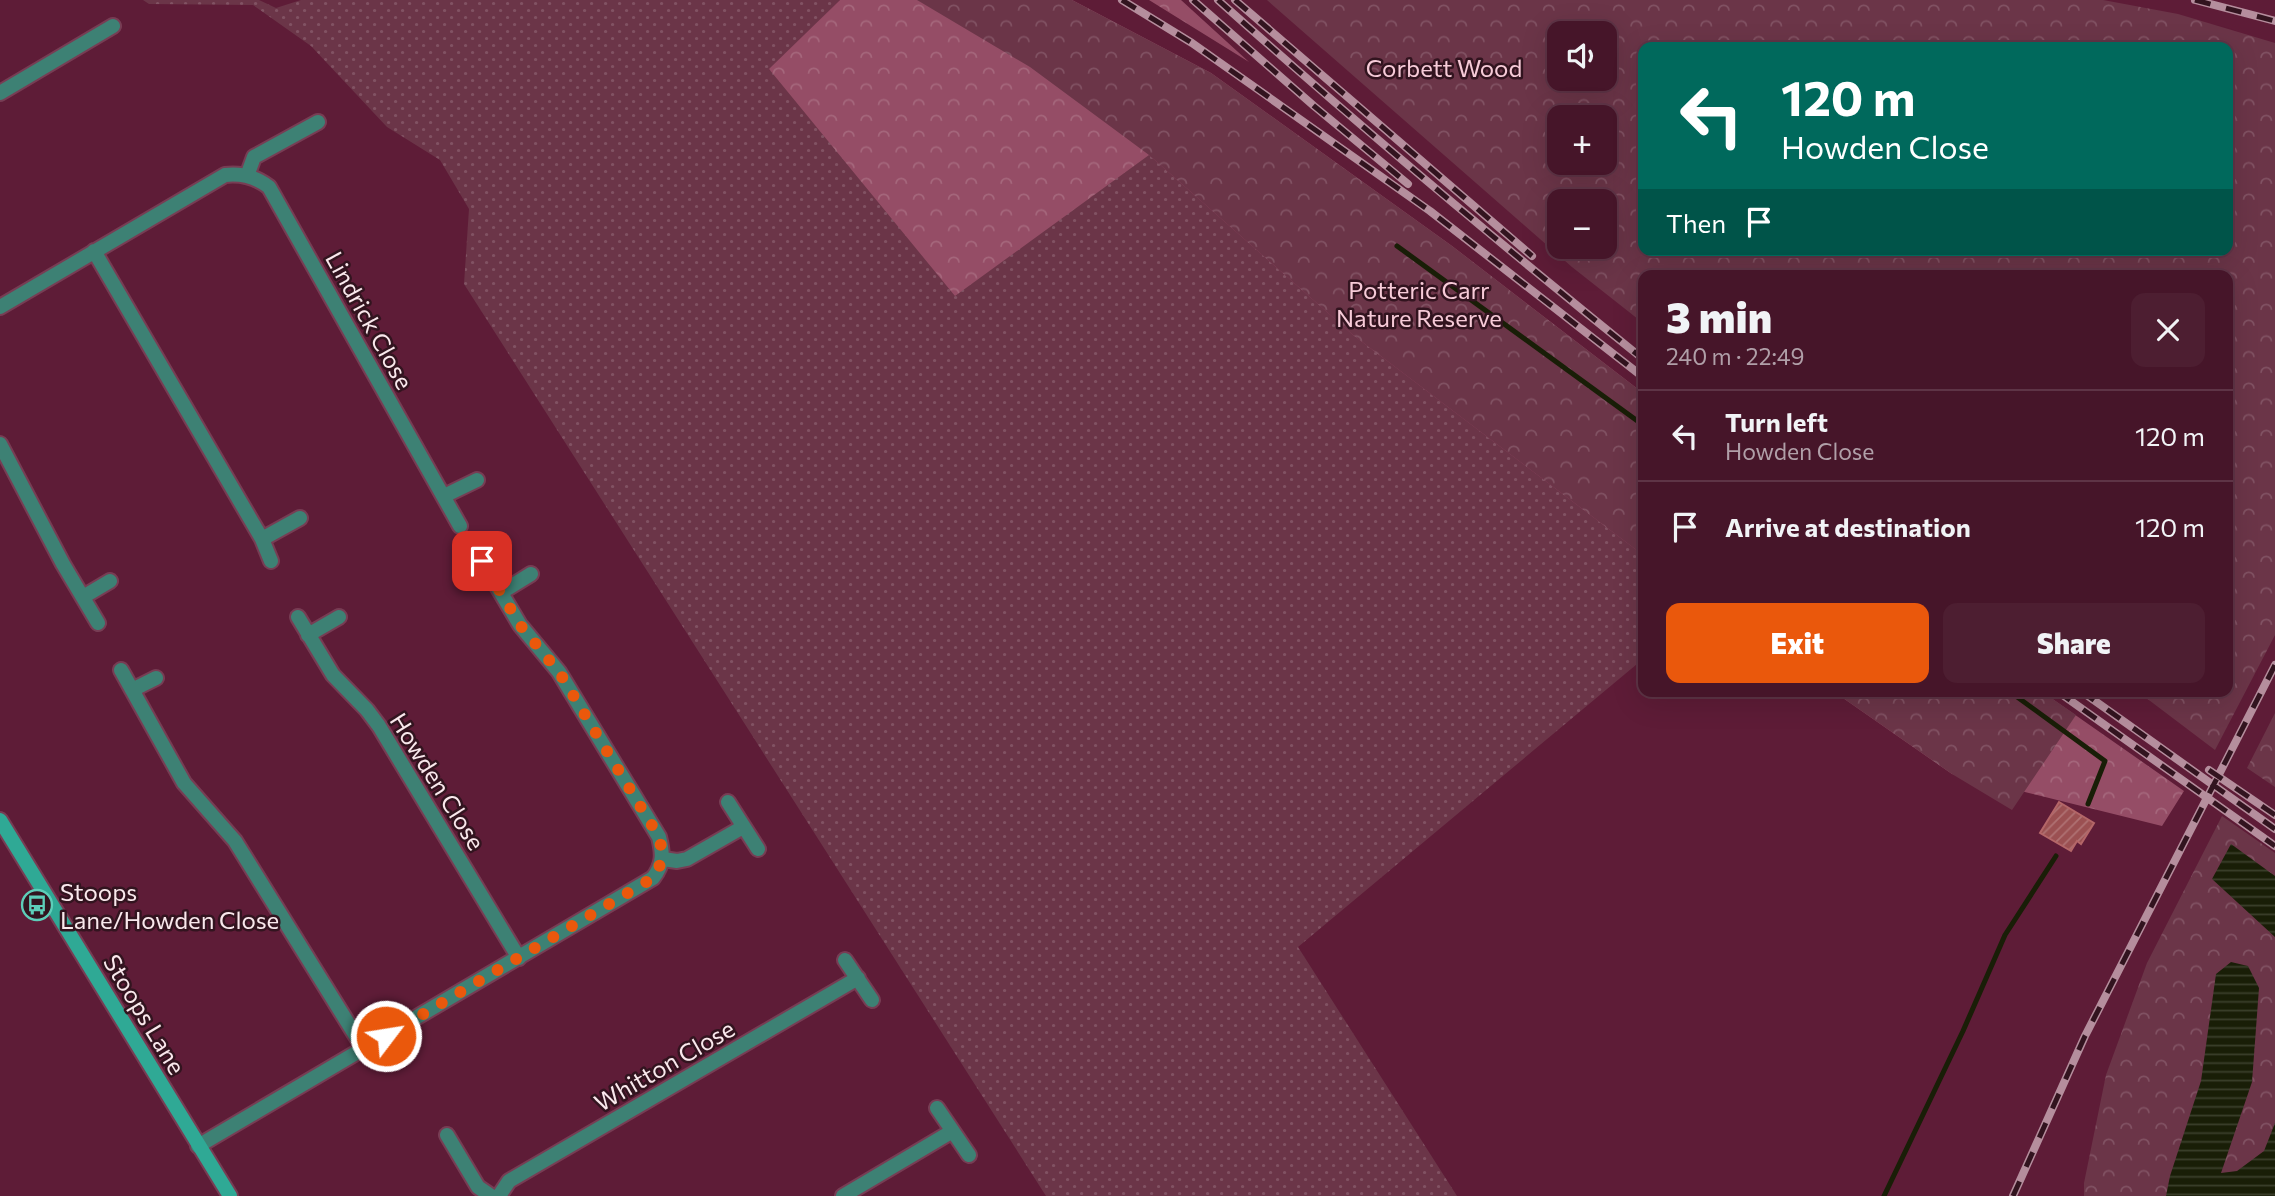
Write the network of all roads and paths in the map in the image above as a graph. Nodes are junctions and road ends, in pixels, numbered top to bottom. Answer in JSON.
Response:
{"nodes":[{"id":1,"x":113,"y":26,"type":"dead end"},
{"id":2,"x":0,"y":93,"type":"edge"},
{"id":3,"x":318,"y":122,"type":"dead end"},
{"id":4,"x":247,"y":176,"type":"junction"},
{"id":5,"x":94,"y":251,"type":"junction"},
{"id":6,"x":0,"y":307,"type":"edge"},
{"id":7,"x":0,"y":444,"type":"edge"},
{"id":8,"x":477,"y":480,"type":"dead end"},
{"id":9,"x":444,"y":496,"type":"junction"},
{"id":10,"x":300,"y":518,"type":"dead end"},
{"id":11,"x":460,"y":526,"type":"dead end"},
{"id":12,"x":262,"y":539,"type":"junction"},
{"id":13,"x":271,"y":561,"type":"dead end"},
{"id":14,"x":482,"y":561,"type":"dead end"},
{"id":15,"x":531,"y":574,"type":"dead end"},
{"id":16,"x":110,"y":581,"type":"dead end"},
{"id":17,"x":502,"y":592,"type":"junction"},
{"id":18,"x":83,"y":597,"type":"junction"},
{"id":19,"x":298,"y":617,"type":"dead end"},
{"id":20,"x":339,"y":617,"type":"dead end"},
{"id":21,"x":98,"y":622,"type":"dead end"},
{"id":22,"x":309,"y":635,"type":"junction"},
{"id":23,"x":121,"y":670,"type":"dead end"},
{"id":24,"x":156,"y":678,"type":"dead end"},
{"id":25,"x":132,"y":690,"type":"junction"},
{"id":26,"x":728,"y":802,"type":"dead end"},
{"id":27,"x":0,"y":820,"type":"edge"},
{"id":28,"x":743,"y":827,"type":"junction"},
{"id":29,"x":758,"y":849,"type":"dead end"},
{"id":30,"x":663,"y":859,"type":"junction"},
{"id":31,"x":519,"y":958,"type":"junction"},
{"id":32,"x":845,"y":960,"type":"dead end"},
{"id":33,"x":858,"y":978,"type":"junction"},
{"id":34,"x":873,"y":1000,"type":"dead end"},
{"id":35,"x":364,"y":1049,"type":"junction"},
{"id":36,"x":937,"y":1108,"type":"dead end"},
{"id":37,"x":951,"y":1132,"type":"junction"},
{"id":38,"x":447,"y":1135,"type":"dead end"},
{"id":39,"x":198,"y":1146,"type":"junction"},
{"id":40,"x":969,"y":1155,"type":"dead end"},
{"id":41,"x":230,"y":1196,"type":"edge"},
{"id":42,"x":491,"y":1196,"type":"edge"},
{"id":43,"x":499,"y":1196,"type":"edge"},
{"id":44,"x":843,"y":1196,"type":"edge"}],
"edges":[{"from":1,"to":2,"type":"street"},
{"from":3,"to":4,"type":"street"},
{"from":4,"to":5,"type":"street"},
{"from":4,"to":9,"type":"street","name":"Lindrick Close"},
{"from":5,"to":6,"type":"street"},
{"from":5,"to":12,"type":"street"},
{"from":7,"to":18,"type":"street"},
{"from":8,"to":9,"type":"street"},
{"from":9,"to":11,"type":"street","name":"Lindrick Close"},
{"from":10,"to":12,"type":"street"},
{"from":12,"to":13,"type":"street"},
{"from":14,"to":17,"type":"street"},
{"from":15,"to":17,"type":"street"},
{"from":16,"to":18,"type":"street"},
{"from":17,"to":30,"type":"street"},
{"from":18,"to":21,"type":"street"},
{"from":19,"to":22,"type":"street","name":"Howden Close"},
{"from":20,"to":22,"type":"street"},
{"from":22,"to":31,"type":"street","name":"Howden Close"},
{"from":23,"to":25,"type":"street"},
{"from":24,"to":25,"type":"street"},
{"from":25,"to":35,"type":"street"},
{"from":26,"to":28,"type":"street"},
{"from":27,"to":39,"type":"street","name":"Stoops Lane"},
{"from":28,"to":29,"type":"street"},
{"from":28,"to":30,"type":"street"},
{"from":30,"to":31,"type":"street"},
{"from":31,"to":35,"type":"street"},
{"from":32,"to":33,"type":"street"},
{"from":33,"to":34,"type":"street"},
{"from":33,"to":43,"type":"street","name":"Whitton Close"},
{"from":35,"to":39,"type":"street"},
{"from":36,"to":37,"type":"street"},
{"from":37,"to":40,"type":"street"},
{"from":37,"to":44,"type":"street"},
{"from":38,"to":42,"type":"street"},
{"from":39,"to":41,"type":"street","name":"Stoops Lane"}]}
